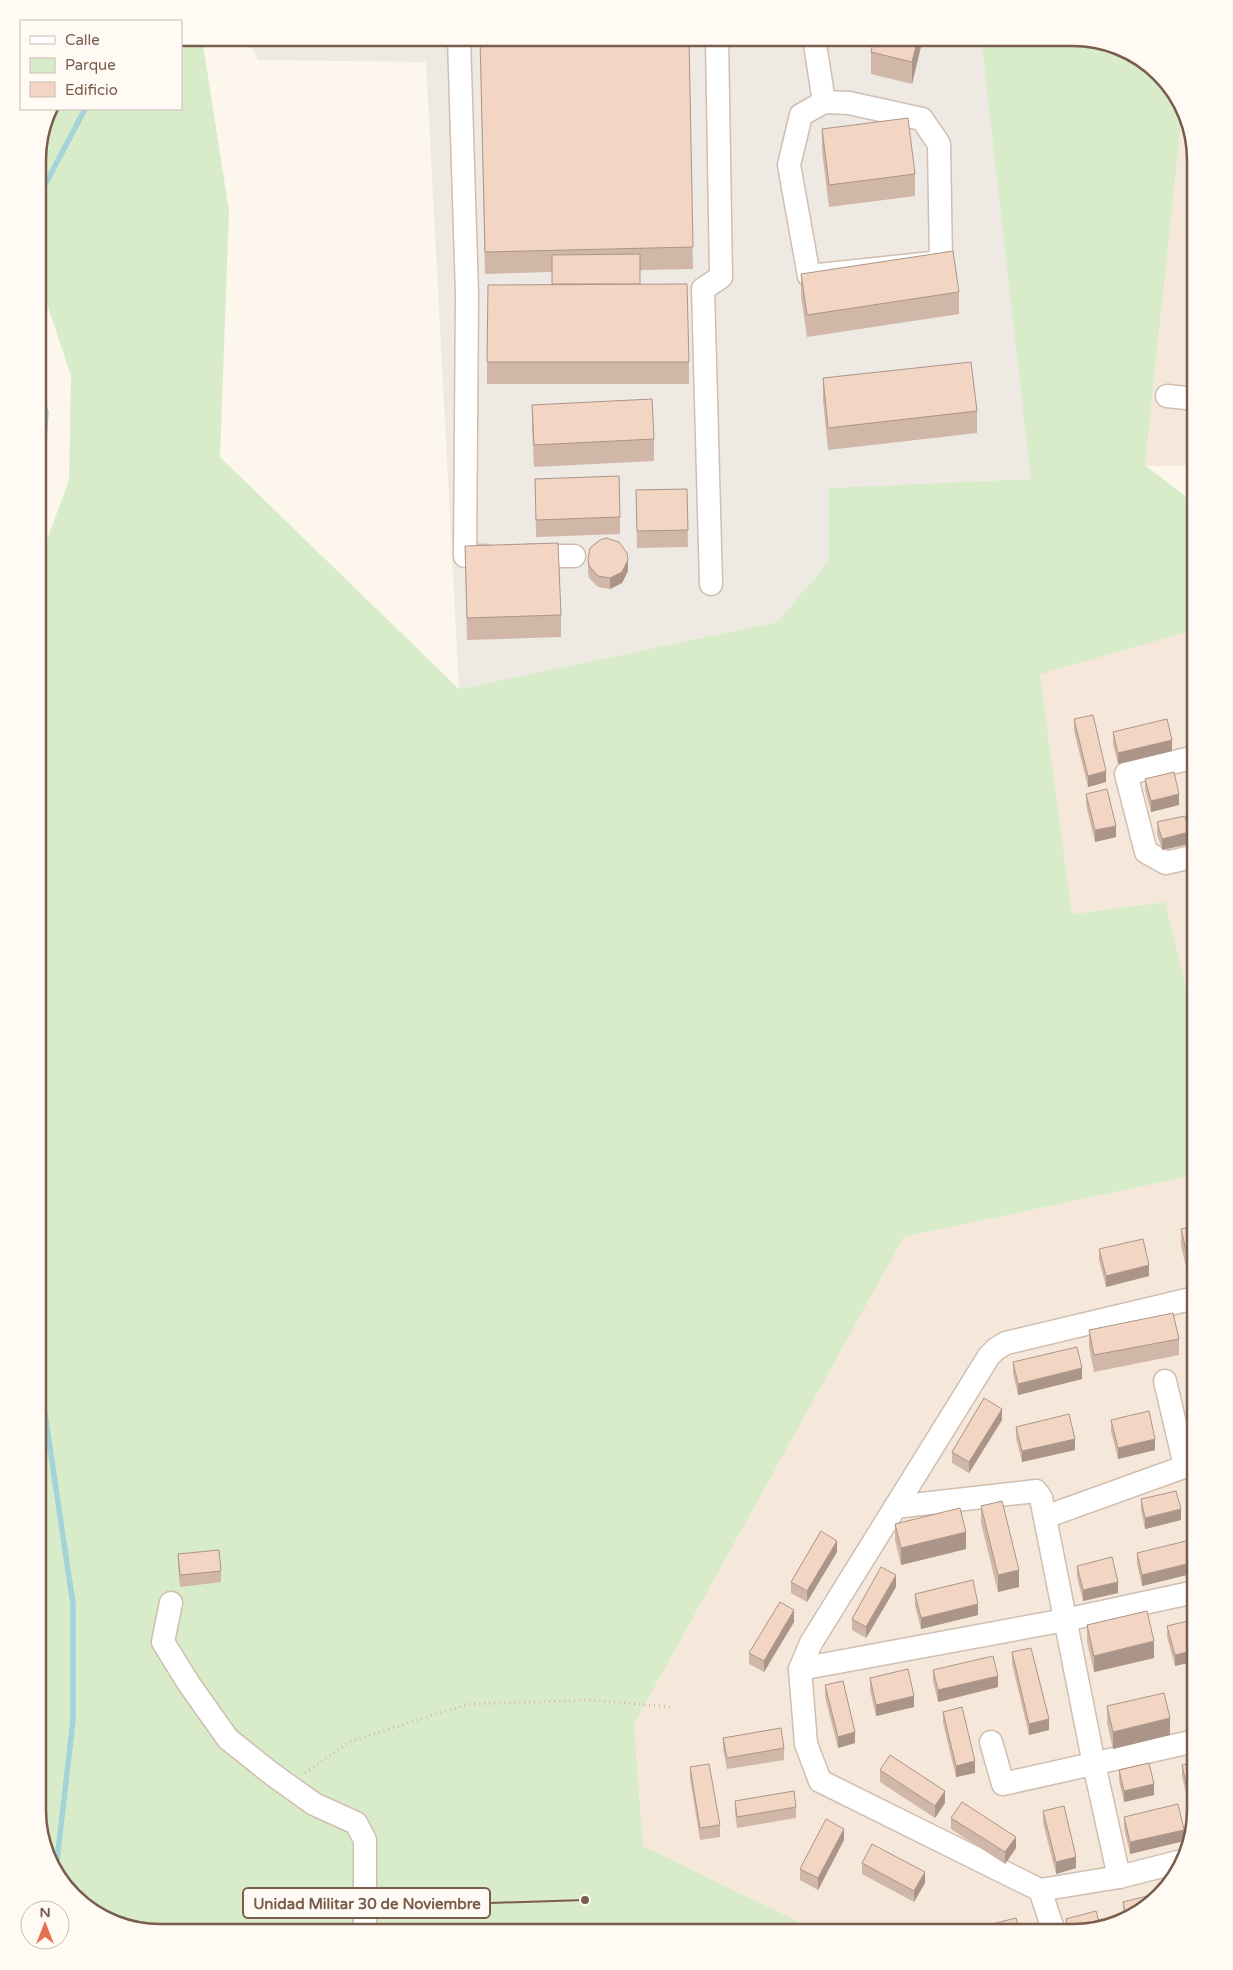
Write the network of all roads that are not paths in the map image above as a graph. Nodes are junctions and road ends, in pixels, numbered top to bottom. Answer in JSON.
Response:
{"nodes":[{"id":1,"x":459,"y":46,"type":"edge"},
{"id":2,"x":717,"y":46,"type":"edge"},
{"id":3,"x":815,"y":46,"type":"edge"},
{"id":4,"x":824,"y":102,"type":"junction"},
{"id":5,"x":1167,"y":396,"type":"dead end"},
{"id":6,"x":1187,"y":398,"type":"edge"},
{"id":7,"x":574,"y":556,"type":"dead end"},
{"id":8,"x":711,"y":584,"type":"dead end"},
{"id":9,"x":1187,"y":759,"type":"edge"},
{"id":10,"x":1187,"y":858,"type":"edge"},
{"id":11,"x":1187,"y":1300,"type":"edge"},
{"id":12,"x":1165,"y":1381,"type":"dead end"},
{"id":13,"x":1187,"y":1454,"type":"edge"},
{"id":14,"x":1187,"y":1465,"type":"edge"},
{"id":15,"x":895,"y":1507,"type":"junction"},
{"id":16,"x":1045,"y":1517,"type":"junction"},
{"id":17,"x":1187,"y":1594,"type":"edge"},
{"id":18,"x":171,"y":1603,"type":"dead end"},
{"id":19,"x":1065,"y":1620,"type":"junction"},
{"id":20,"x":800,"y":1669,"type":"junction"},
{"id":21,"x":991,"y":1742,"type":"dead end"},
{"id":22,"x":1187,"y":1743,"type":"edge"},
{"id":23,"x":1094,"y":1764,"type":"junction"},
{"id":24,"x":1173,"y":1863,"type":"edge"},
{"id":25,"x":1120,"y":1877,"type":"junction"},
{"id":26,"x":1040,"y":1890,"type":"junction"},
{"id":27,"x":365,"y":1924,"type":"edge"},
{"id":28,"x":1051,"y":1924,"type":"edge"}],
"edges":[{"from":1,"to":7,"type":"street"},
{"from":2,"to":8,"type":"street"},
{"from":3,"to":4,"type":"street"},
{"from":4,"to":4,"type":"street"},
{"from":5,"to":6,"type":"street"},
{"from":9,"to":10,"type":"street"},
{"from":11,"to":15,"type":"street"},
{"from":12,"to":13,"type":"street"},
{"from":14,"to":16,"type":"street"},
{"from":15,"to":16,"type":"street"},
{"from":15,"to":20,"type":"street"},
{"from":16,"to":19,"type":"street"},
{"from":17,"to":19,"type":"street"},
{"from":18,"to":27,"type":"street"},
{"from":19,"to":20,"type":"street"},
{"from":19,"to":23,"type":"street"},
{"from":20,"to":26,"type":"street"},
{"from":21,"to":23,"type":"street"},
{"from":22,"to":23,"type":"street"},
{"from":23,"to":25,"type":"street"},
{"from":24,"to":25,"type":"street"},
{"from":25,"to":26,"type":"street"},
{"from":26,"to":28,"type":"street"}]}
